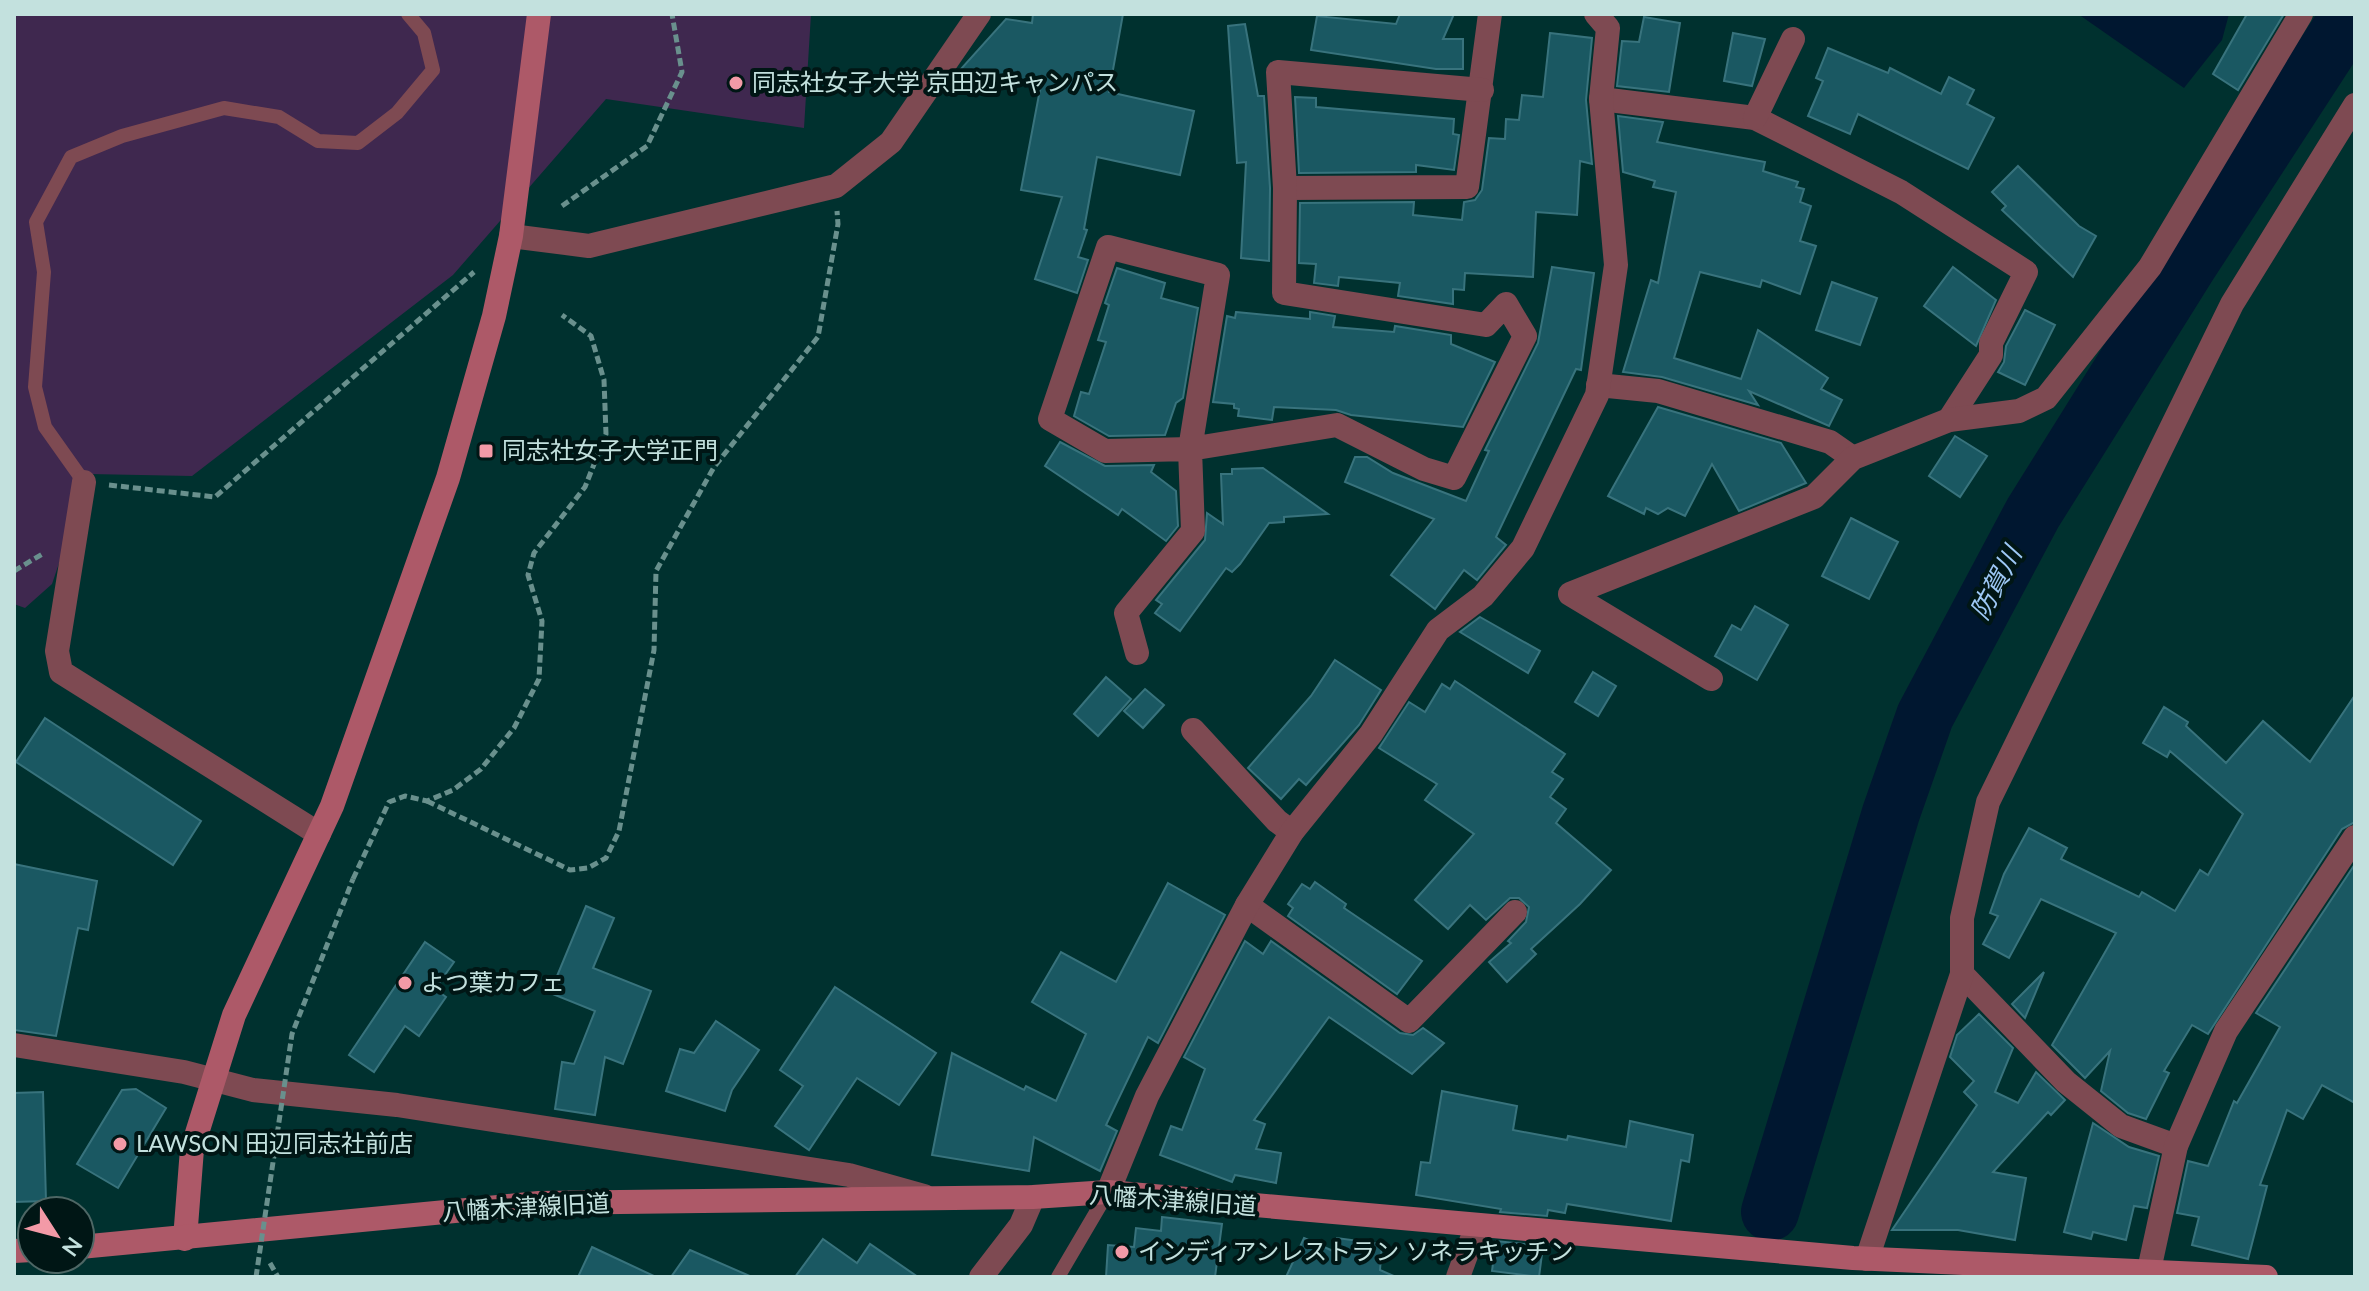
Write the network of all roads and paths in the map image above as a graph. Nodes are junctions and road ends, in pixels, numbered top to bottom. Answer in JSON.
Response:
{"nodes":[{"id":1,"x":408,"y":14,"type":"edge"},
{"id":2,"x":539,"y":14,"type":"edge"},
{"id":3,"x":672,"y":14,"type":"edge"},
{"id":4,"x":979,"y":14,"type":"edge"},
{"id":5,"x":1490,"y":14,"type":"edge"},
{"id":6,"x":1596,"y":14,"type":"edge"},
{"id":7,"x":2301,"y":14,"type":"edge"},
{"id":8,"x":1793,"y":39,"type":"dead end"},
{"id":9,"x":1482,"y":90,"type":"junction"},
{"id":10,"x":1601,"y":99,"type":"junction"},
{"id":11,"x":2355,"y":105,"type":"edge"},
{"id":12,"x":1755,"y":118,"type":"junction"},
{"id":13,"x":836,"y":186,"type":"junction"},
{"id":14,"x":1285,"y":188,"type":"junction"},
{"id":15,"x":562,"y":206,"type":"dead end"},
{"id":16,"x":511,"y":236,"type":"junction"},
{"id":17,"x":479,"y":267,"type":"dead end"},
{"id":18,"x":562,"y":315,"type":"dead end"},
{"id":19,"x":1598,"y":385,"type":"junction"},
{"id":20,"x":1949,"y":420,"type":"junction"},
{"id":21,"x":1190,"y":449,"type":"junction"},
{"id":22,"x":1853,"y":458,"type":"junction"},
{"id":23,"x":84,"y":482,"type":"junction"},
{"id":24,"x":1137,"y":653,"type":"dead end"},
{"id":25,"x":1711,"y":679,"type":"dead end"},
{"id":26,"x":1193,"y":730,"type":"dead end"},
{"id":27,"x":427,"y":801,"type":"junction"},
{"id":28,"x":1292,"y":832,"type":"junction"},
{"id":29,"x":319,"y":834,"type":"junction"},
{"id":30,"x":2355,"y":837,"type":"edge"},
{"id":31,"x":1247,"y":905,"type":"junction"},
{"id":32,"x":1515,"y":912,"type":"dead end"},
{"id":33,"x":1962,"y":974,"type":"junction"},
{"id":34,"x":14,"y":1045,"type":"edge"},
{"id":35,"x":211,"y":1082,"type":"junction"},
{"id":36,"x":2176,"y":1146,"type":"junction"},
{"id":37,"x":1108,"y":1192,"type":"junction"},
{"id":38,"x":1033,"y":1197,"type":"junction"},
{"id":39,"x":930,"y":1198,"type":"junction"},
{"id":40,"x":1477,"y":1225,"type":"junction"},
{"id":41,"x":185,"y":1239,"type":"junction"},
{"id":42,"x":96,"y":1246,"type":"edge"},
{"id":43,"x":1867,"y":1259,"type":"junction"},
{"id":44,"x":270,"y":1263,"type":"dead end"},
{"id":45,"x":2149,"y":1270,"type":"junction"},
{"id":46,"x":256,"y":1277,"type":"edge"},
{"id":47,"x":278,"y":1277,"type":"edge"},
{"id":48,"x":981,"y":1277,"type":"edge"},
{"id":49,"x":1058,"y":1277,"type":"edge"},
{"id":50,"x":1458,"y":1277,"type":"edge"},
{"id":51,"x":2266,"y":1277,"type":"edge"}],
"edges":[{"from":1,"to":23,"type":"lane"},
{"from":2,"to":16,"type":"street"},
{"from":3,"to":15,"type":"path"},
{"from":4,"to":13,"type":"street"},
{"from":5,"to":9,"type":"street"},
{"from":6,"to":10,"type":"street"},
{"from":7,"to":20,"type":"street"},
{"from":8,"to":12,"type":"street"},
{"from":9,"to":14,"type":"street"},
{"from":9,"to":14,"type":"street"},
{"from":10,"to":12,"type":"street"},
{"from":10,"to":19,"type":"street"},
{"from":11,"to":33,"type":"street"},
{"from":12,"to":20,"type":"street"},
{"from":13,"to":16,"type":"street"},
{"from":13,"to":27,"type":"path"},
{"from":14,"to":21,"type":"street"},
{"from":16,"to":29,"type":"street"},
{"from":17,"to":23,"type":"path"},
{"from":18,"to":27,"type":"path"},
{"from":19,"to":22,"type":"street"},
{"from":19,"to":28,"type":"street"},
{"from":20,"to":22,"type":"street"},
{"from":21,"to":21,"type":"street"},
{"from":21,"to":24,"type":"street"},
{"from":22,"to":25,"type":"street"},
{"from":23,"to":29,"type":"street"},
{"from":26,"to":28,"type":"street"},
{"from":27,"to":46,"type":"path","bridge":true},
{"from":28,"to":31,"type":"street"},
{"from":29,"to":35,"type":"street"},
{"from":30,"to":36,"type":"street"},
{"from":31,"to":32,"type":"street"},
{"from":31,"to":37,"type":"street"},
{"from":33,"to":36,"type":"street"},
{"from":33,"to":43,"type":"street"},
{"from":34,"to":35,"type":"street"},
{"from":35,"to":39,"type":"street"},
{"from":35,"to":41,"type":"street"},
{"from":36,"to":45,"type":"street"},
{"from":37,"to":38,"type":"street","name":"八幡木津線旧道"},
{"from":37,"to":40,"type":"street","name":"八幡木津線旧道"},
{"from":37,"to":49,"type":"lane"},
{"from":38,"to":39,"type":"street","name":"八幡木津線旧道"},
{"from":38,"to":48,"type":"street"},
{"from":39,"to":41,"type":"street","name":"八幡木津線旧道"},
{"from":40,"to":43,"type":"street","name":"八幡木津線旧道"},
{"from":40,"to":50,"type":"street"},
{"from":41,"to":42,"type":"street","name":"八幡木津線旧道"},
{"from":43,"to":45,"type":"street","name":"八幡木津線旧道"},
{"from":44,"to":47,"type":"path"},
{"from":45,"to":51,"type":"street","name":"八幡木津線旧道"}]}
